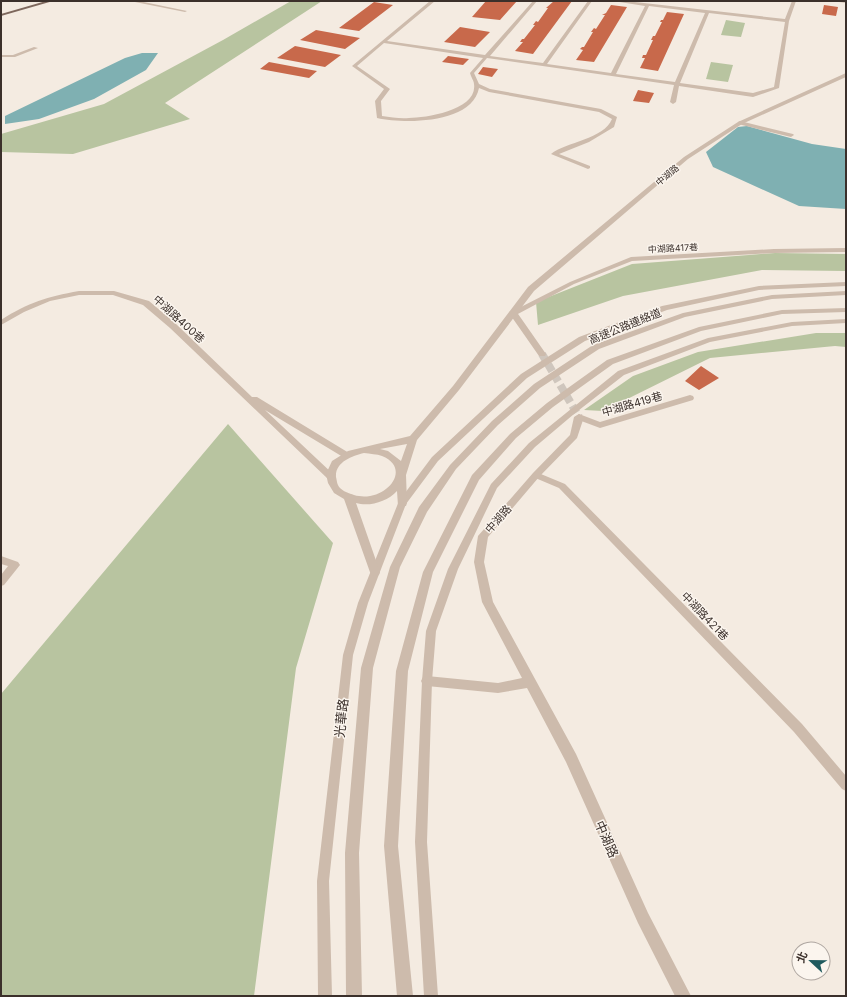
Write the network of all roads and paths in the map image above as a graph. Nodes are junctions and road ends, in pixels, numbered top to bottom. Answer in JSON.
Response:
{"nodes":[{"id":1,"x":51,"y":1,"type":"edge"},
{"id":2,"x":132,"y":1,"type":"edge"},
{"id":3,"x":433,"y":1,"type":"edge"},
{"id":4,"x":535,"y":1,"type":"edge"},
{"id":5,"x":590,"y":1,"type":"edge"},
{"id":6,"x":615,"y":1,"type":"edge"},
{"id":7,"x":794,"y":1,"type":"edge"},
{"id":8,"x":840,"y":1,"type":"edge"},
{"id":9,"x":846,"y":2,"type":"edge"},
{"id":10,"x":648,"y":5,"type":"junction"},
{"id":11,"x":185,"y":11,"type":"dead end"},
{"id":12,"x":707,"y":12,"type":"junction"},
{"id":13,"x":1,"y":14,"type":"edge"},
{"id":14,"x":787,"y":21,"type":"junction"},
{"id":15,"x":384,"y":42,"type":"junction"},
{"id":16,"x":36,"y":48,"type":"dead end"},
{"id":17,"x":1,"y":56,"type":"edge"},
{"id":18,"x":488,"y":56,"type":"junction"},
{"id":19,"x":545,"y":64,"type":"junction"},
{"id":20,"x":614,"y":74,"type":"junction"},
{"id":21,"x":846,"y":75,"type":"edge"},
{"id":22,"x":678,"y":83,"type":"junction"},
{"id":23,"x":477,"y":85,"type":"junction"},
{"id":24,"x":672,"y":102,"type":"dead end"},
{"id":25,"x":740,"y":123,"type":"junction"},
{"id":26,"x":791,"y":135,"type":"dead end"},
{"id":27,"x":588,"y":167,"type":"dead end"},
{"id":28,"x":846,"y":250,"type":"edge"},
{"id":29,"x":846,"y":284,"type":"edge"},
{"id":30,"x":846,"y":293,"type":"edge"},
{"id":31,"x":846,"y":310,"type":"edge"},
{"id":32,"x":513,"y":313,"type":"junction"},
{"id":33,"x":846,"y":320,"type":"edge"},
{"id":34,"x":1,"y":323,"type":"edge"},
{"id":35,"x":542,"y":354,"type":"tunnel mouth"},
{"id":36,"x":239,"y":391,"type":"junction"},
{"id":37,"x":690,"y":398,"type":"dead end"},
{"id":38,"x":579,"y":417,"type":"joint"},
{"id":39,"x":413,"y":439,"type":"junction"},
{"id":40,"x":364,"y":450,"type":"junction"},
{"id":41,"x":346,"y":455,"type":"junction"},
{"id":42,"x":453,"y":467,"type":"joint"},
{"id":43,"x":401,"y":475,"type":"junction"},
{"id":44,"x":536,"y":475,"type":"junction"},
{"id":45,"x":331,"y":477,"type":"junction"},
{"id":46,"x":349,"y":498,"type":"junction"},
{"id":47,"x":402,"y":503,"type":"junction"},
{"id":48,"x":1,"y":560,"type":"edge"},
{"id":49,"x":375,"y":572,"type":"junction"},
{"id":50,"x":1,"y":582,"type":"edge"},
{"id":51,"x":427,"y":681,"type":"junction"},
{"id":52,"x":530,"y":682,"type":"junction"},
{"id":53,"x":846,"y":786,"type":"edge"},
{"id":54,"x":325,"y":996,"type":"edge"},
{"id":55,"x":354,"y":996,"type":"edge"},
{"id":56,"x":405,"y":996,"type":"edge"},
{"id":57,"x":431,"y":996,"type":"edge"},
{"id":58,"x":683,"y":996,"type":"edge"}],
"edges":[{"from":1,"to":13,"type":"main road"},
{"from":2,"to":11,"type":"lane"},
{"from":3,"to":15,"type":"lane"},
{"from":4,"to":18,"type":"lane"},
{"from":5,"to":19,"type":"lane"},
{"from":6,"to":10,"type":"lane"},
{"from":7,"to":14,"type":"lane"},
{"from":8,"to":9,"type":"lane"},
{"from":10,"to":12,"type":"lane"},
{"from":10,"to":20,"type":"lane"},
{"from":12,"to":14,"type":"lane"},
{"from":12,"to":22,"type":"lane"},
{"from":14,"to":22,"type":"lane"},
{"from":15,"to":18,"type":"lane"},
{"from":15,"to":23,"type":"lane"},
{"from":16,"to":17,"type":"lane"},
{"from":18,"to":19,"type":"lane"},
{"from":18,"to":23,"type":"lane"},
{"from":19,"to":20,"type":"lane"},
{"from":20,"to":22,"type":"lane"},
{"from":21,"to":25,"type":"street","name":"中湖路"},
{"from":22,"to":24,"type":"lane"},
{"from":23,"to":27,"type":"lane"},
{"from":25,"to":26,"type":"lane"},
{"from":25,"to":32,"type":"street","name":"中湖路"},
{"from":28,"to":32,"type":"lane","name":"中湖路417巷"},
{"from":29,"to":47,"type":"lane","name":"光華路"},
{"from":30,"to":42,"type":"street","name":"高速公路連絡道"},
{"from":31,"to":56,"type":"street"},
{"from":32,"to":35,"type":"street"},
{"from":32,"to":39,"type":"street","name":"中湖路"},
{"from":33,"to":51,"type":"lane"},
{"from":34,"to":36,"type":"lane","name":"中湖路400巷"},
{"from":36,"to":41,"type":"lane","name":"中湖路400巷"},
{"from":36,"to":45,"type":"lane","name":"中湖路400巷"},
{"from":37,"to":38,"type":"lane","name":"中湖路419巷"},
{"from":38,"to":44,"type":"street","name":"中湖路"},
{"from":39,"to":40,"type":"street"},
{"from":39,"to":43,"type":"street"},
{"from":40,"to":41,"type":"street"},
{"from":40,"to":43,"type":"street"},
{"from":41,"to":45,"type":"street"},
{"from":42,"to":55,"type":"street","name":"光華路"},
{"from":43,"to":46,"type":"street"},
{"from":43,"to":47,"type":"street"},
{"from":44,"to":52,"type":"street","name":"中湖路"},
{"from":44,"to":53,"type":"lane","name":"中湖路421巷"},
{"from":45,"to":46,"type":"street"},
{"from":46,"to":49,"type":"street"},
{"from":47,"to":49,"type":"lane","name":"光華路"},
{"from":48,"to":50,"type":"lane"},
{"from":49,"to":54,"type":"lane","name":"光華路"},
{"from":51,"to":52,"type":"street"},
{"from":51,"to":57,"type":"lane"},
{"from":52,"to":58,"type":"street","name":"中湖路"}]}
